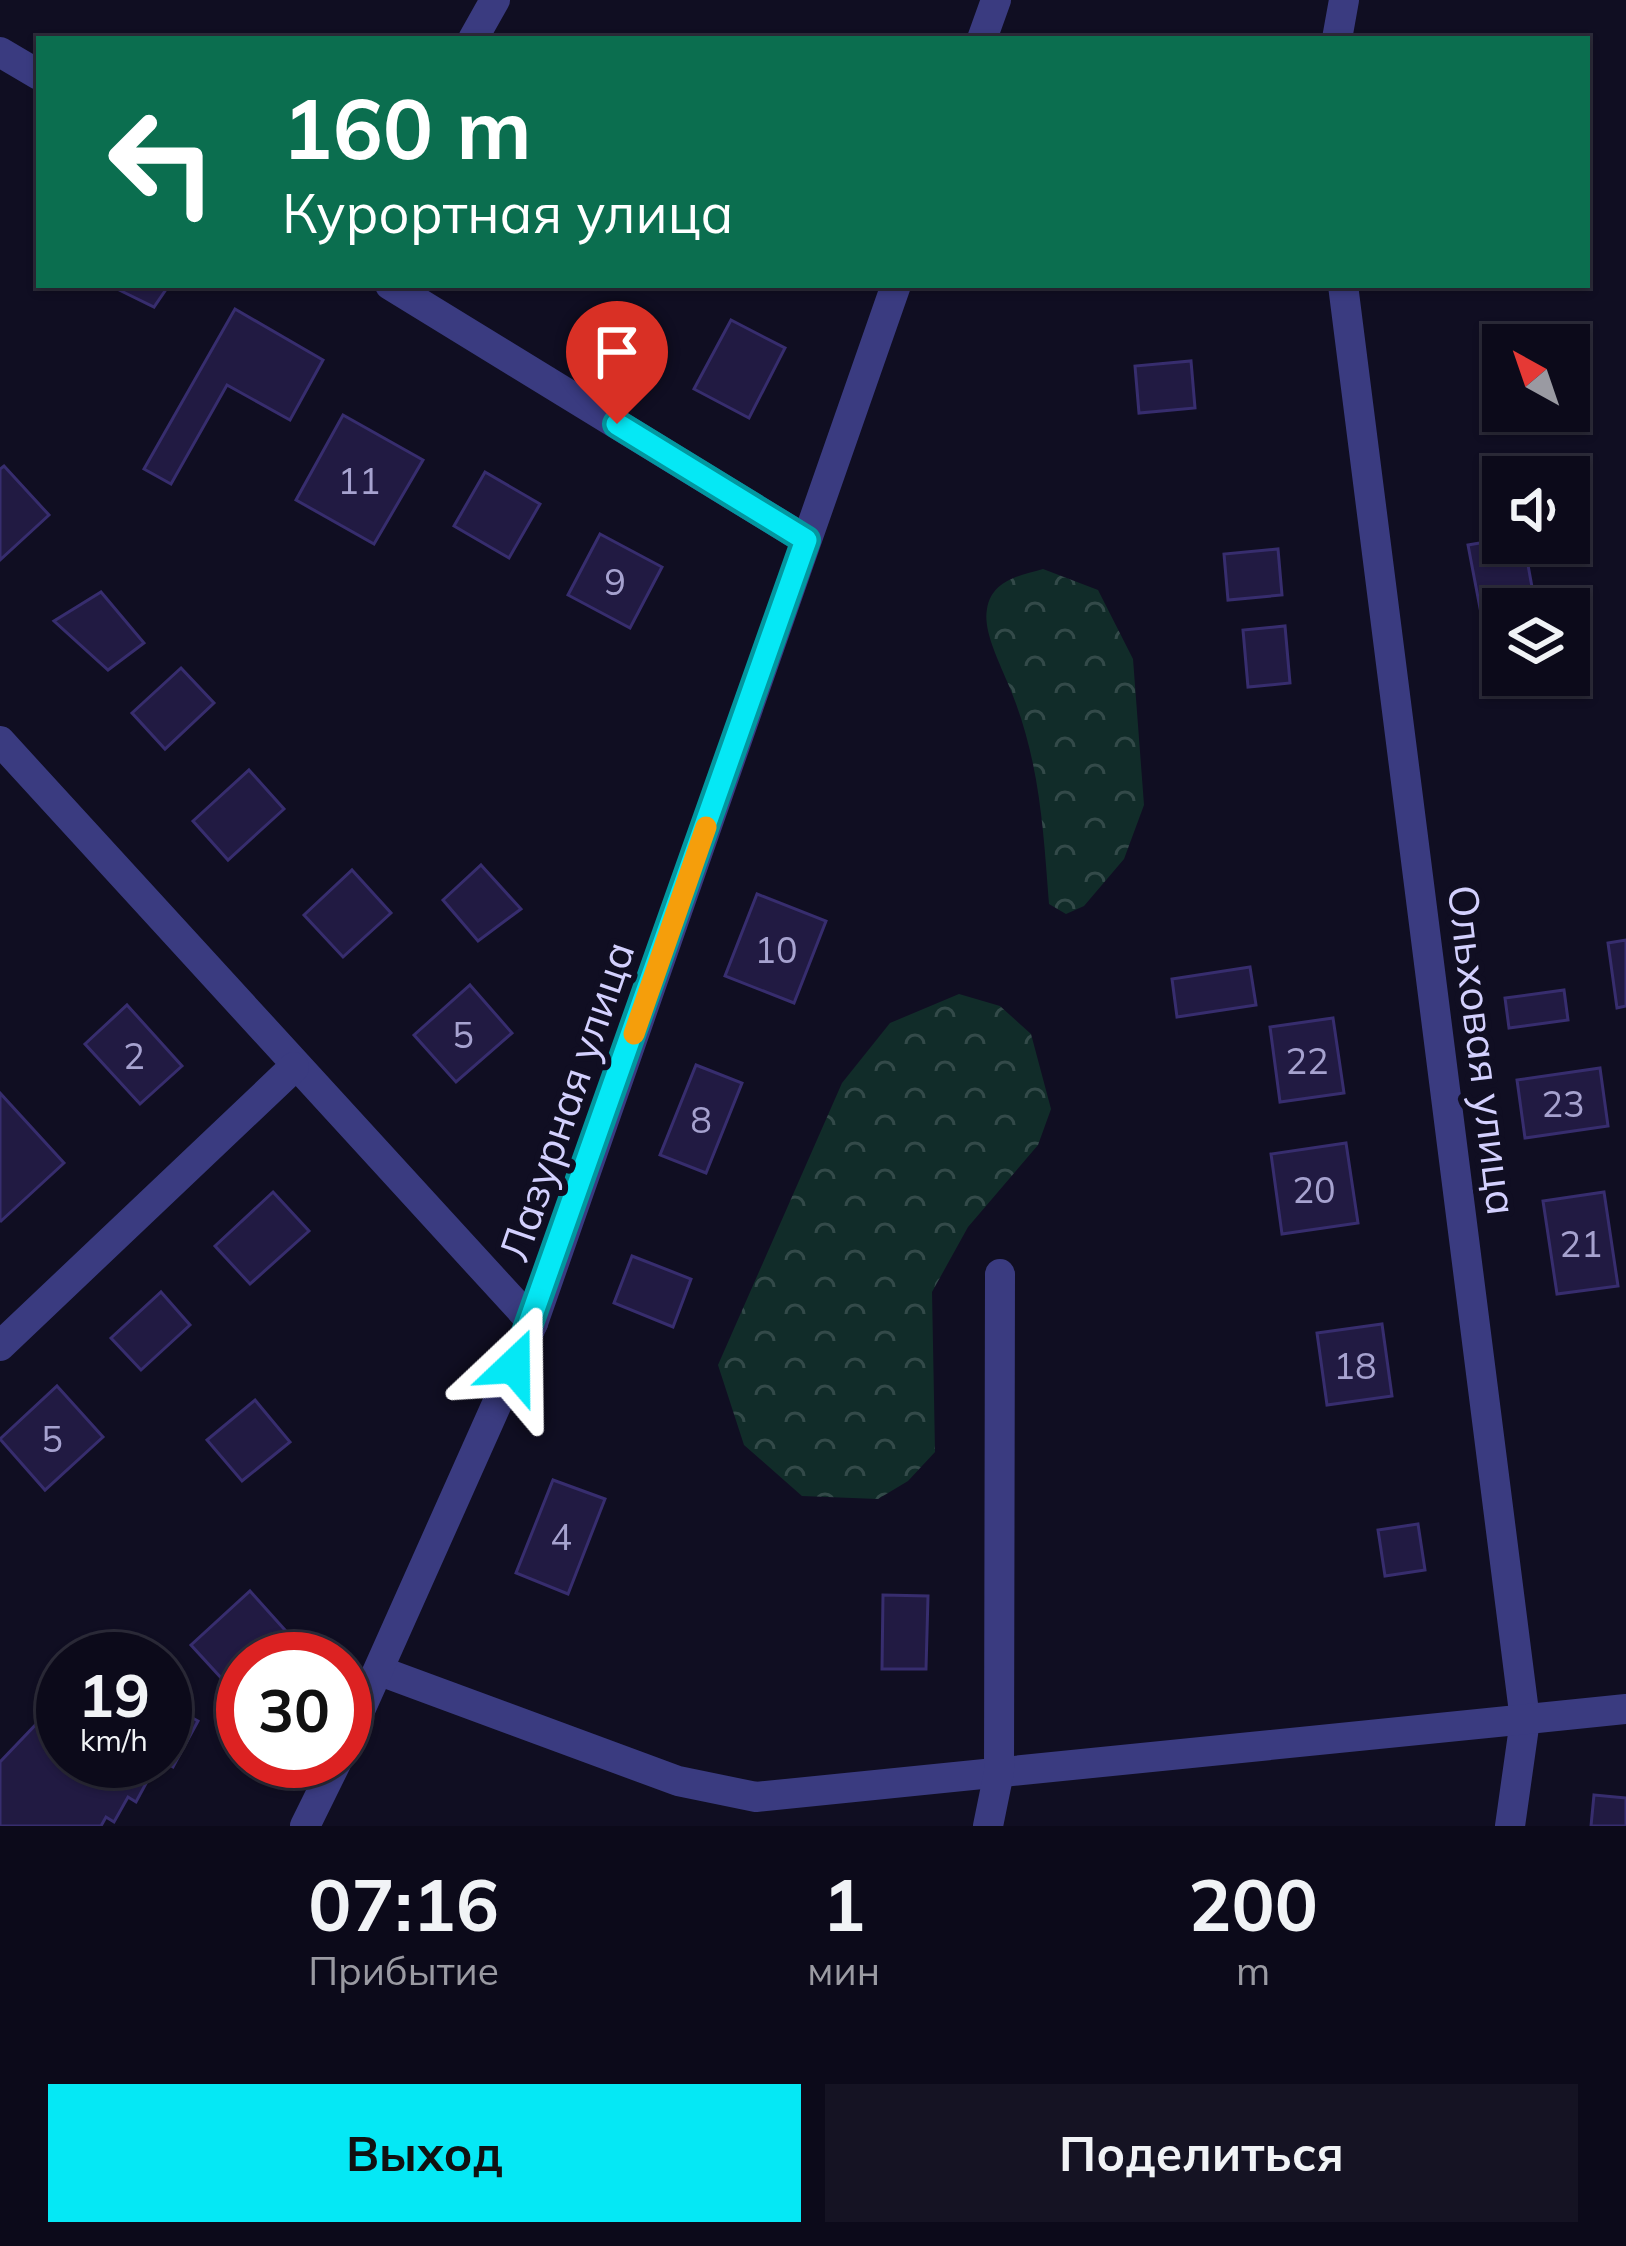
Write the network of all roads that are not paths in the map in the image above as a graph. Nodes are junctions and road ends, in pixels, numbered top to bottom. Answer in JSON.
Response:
{"nodes":[{"id":1,"x":495,"y":0,"type":"edge"},
{"id":2,"x":996,"y":0,"type":"edge"},
{"id":3,"x":1344,"y":0,"type":"edge"},
{"id":4,"x":475,"y":36,"type":"edge"},
{"id":5,"x":983,"y":36,"type":"edge"},
{"id":6,"x":1338,"y":36,"type":"edge"},
{"id":7,"x":0,"y":52,"type":"edge"},
{"id":8,"x":36,"y":73,"type":"edge"},
{"id":9,"x":395,"y":288,"type":"edge"},
{"id":10,"x":895,"y":288,"type":"edge"},
{"id":11,"x":1343,"y":288,"type":"edge"},
{"id":12,"x":806,"y":540,"type":"junction"},
{"id":13,"x":0,"y":741,"type":"edge"},
{"id":14,"x":294,"y":1067,"type":"junction"},
{"id":15,"x":1000,"y":1274,"type":"dead end"},
{"id":16,"x":533,"y":1323,"type":"junction"},
{"id":17,"x":0,"y":1346,"type":"edge"},
{"id":18,"x":380,"y":1671,"type":"junction"},
{"id":19,"x":372,"y":1688,"type":"edge"},
{"id":20,"x":1626,"y":1709,"type":"edge"},
{"id":21,"x":1525,"y":1720,"type":"junction"},
{"id":22,"x":999,"y":1772,"type":"junction"},
{"id":23,"x":324,"y":1788,"type":"edge"},
{"id":24,"x":305,"y":1826,"type":"edge"},
{"id":25,"x":988,"y":1826,"type":"edge"},
{"id":26,"x":1510,"y":1826,"type":"edge"}],
"edges":[{"from":1,"to":4,"type":"street"},
{"from":2,"to":5,"type":"street"},
{"from":3,"to":6,"type":"street"},
{"from":7,"to":8,"type":"street"},
{"from":9,"to":12,"type":"street"},
{"from":10,"to":12,"type":"street","name":"Лазурная улица"},
{"from":11,"to":21,"type":"street","name":"Ольховая улица"},
{"from":12,"to":16,"type":"street","name":"Лазурная улица"},
{"from":13,"to":14,"type":"street"},
{"from":14,"to":16,"type":"street"},
{"from":14,"to":17,"type":"street"},
{"from":15,"to":22,"type":"street"},
{"from":16,"to":18,"type":"street","name":"Лазурная улица"},
{"from":18,"to":19,"type":"street","name":"Лазурная улица"},
{"from":18,"to":22,"type":"street"},
{"from":20,"to":21,"type":"street"},
{"from":21,"to":22,"type":"street"},
{"from":21,"to":26,"type":"street","name":"Ольховая улица"},
{"from":22,"to":25,"type":"street"},
{"from":23,"to":24,"type":"street"}]}
